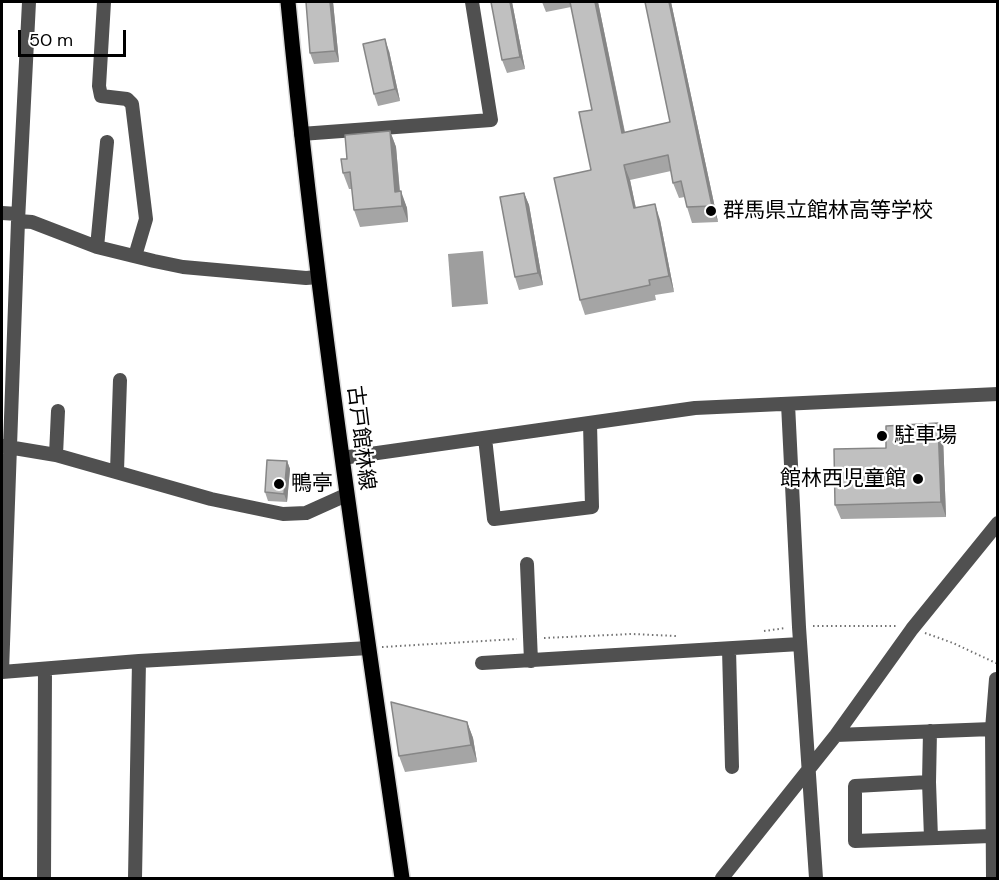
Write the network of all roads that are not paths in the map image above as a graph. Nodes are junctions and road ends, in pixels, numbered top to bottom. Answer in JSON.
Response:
{"nodes":[{"id":1,"x":29,"y":2,"type":"edge"},
{"id":2,"x":104,"y":2,"type":"edge"},
{"id":3,"x":288,"y":2,"type":"edge"},
{"id":4,"x":472,"y":2,"type":"edge"},
{"id":5,"x":301,"y":134,"type":"junction"},
{"id":6,"x":108,"y":142,"type":"dead end"},
{"id":7,"x":2,"y":213,"type":"edge"},
{"id":8,"x":18,"y":217,"type":"junction"},
{"id":9,"x":97,"y":247,"type":"junction"},
{"id":10,"x":135,"y":256,"type":"junction"},
{"id":11,"x":318,"y":277,"type":"junction"},
{"id":12,"x":120,"y":380,"type":"dead end"},
{"id":13,"x":998,"y":394,"type":"edge"},
{"id":14,"x":788,"y":404,"type":"junction"},
{"id":15,"x":58,"y":411,"type":"dead end"},
{"id":16,"x":590,"y":423,"type":"junction"},
{"id":17,"x":485,"y":438,"type":"junction"},
{"id":18,"x":6,"y":446,"type":"edge"},
{"id":19,"x":56,"y":455,"type":"junction"},
{"id":20,"x":342,"y":458,"type":"junction"},
{"id":21,"x":117,"y":471,"type":"junction"},
{"id":22,"x":346,"y":495,"type":"junction"},
{"id":23,"x":998,"y":523,"type":"edge"},
{"id":24,"x":527,"y":564,"type":"dead end"},
{"id":25,"x":800,"y":645,"type":"junction"},
{"id":26,"x":376,"y":648,"type":"junction"},
{"id":27,"x":729,"y":649,"type":"junction"},
{"id":28,"x":139,"y":661,"type":"junction"},
{"id":29,"x":531,"y":661,"type":"junction"},
{"id":30,"x":482,"y":663,"type":"dead end"},
{"id":31,"x":45,"y":670,"type":"junction"},
{"id":32,"x":2,"y":672,"type":"edge"},
{"id":33,"x":996,"y":679,"type":"edge"},
{"id":34,"x":992,"y":729,"type":"junction"},
{"id":35,"x":930,"y":731,"type":"junction"},
{"id":36,"x":836,"y":735,"type":"junction"},
{"id":37,"x":732,"y":767,"type":"dead end"},
{"id":38,"x":810,"y":768,"type":"junction"},
{"id":39,"x":929,"y":782,"type":"junction"},
{"id":40,"x":991,"y":836,"type":"junction"},
{"id":41,"x":931,"y":838,"type":"junction"},
{"id":42,"x":44,"y":879,"type":"edge"},
{"id":43,"x":135,"y":879,"type":"edge"},
{"id":44,"x":402,"y":879,"type":"edge"},
{"id":45,"x":722,"y":879,"type":"edge"},
{"id":46,"x":816,"y":879,"type":"edge"},
{"id":47,"x":993,"y":879,"type":"edge"}],
"edges":[{"from":1,"to":8,"type":"street"},
{"from":2,"to":10,"type":"street"},
{"from":3,"to":5,"type":"main road","name":"古戸館林線"},
{"from":4,"to":5,"type":"street"},
{"from":5,"to":11,"type":"main road","name":"古戸館林線"},
{"from":6,"to":9,"type":"street"},
{"from":7,"to":8,"type":"street"},
{"from":8,"to":9,"type":"street"},
{"from":8,"to":18,"type":"street"},
{"from":9,"to":10,"type":"street"},
{"from":10,"to":11,"type":"street"},
{"from":11,"to":20,"type":"main road","name":"古戸館林線"},
{"from":12,"to":21,"type":"street"},
{"from":13,"to":14,"type":"street"},
{"from":14,"to":16,"type":"street"},
{"from":14,"to":25,"type":"street"},
{"from":15,"to":19,"type":"street"},
{"from":16,"to":17,"type":"street"},
{"from":16,"to":17,"type":"street"},
{"from":17,"to":20,"type":"street"},
{"from":18,"to":19,"type":"street"},
{"from":18,"to":32,"type":"street"},
{"from":19,"to":21,"type":"street"},
{"from":20,"to":22,"type":"main road","name":"古戸館林線"},
{"from":21,"to":22,"type":"street"},
{"from":22,"to":26,"type":"main road","name":"古戸館林線"},
{"from":23,"to":36,"type":"street"},
{"from":24,"to":29,"type":"street"},
{"from":25,"to":27,"type":"street"},
{"from":25,"to":38,"type":"street"},
{"from":26,"to":28,"type":"street"},
{"from":26,"to":44,"type":"main road","name":"古戸館林線"},
{"from":27,"to":29,"type":"street"},
{"from":27,"to":37,"type":"street"},
{"from":28,"to":31,"type":"street"},
{"from":28,"to":43,"type":"street"},
{"from":29,"to":30,"type":"street"},
{"from":31,"to":32,"type":"street"},
{"from":31,"to":42,"type":"street"},
{"from":33,"to":34,"type":"street"},
{"from":34,"to":35,"type":"street"},
{"from":34,"to":40,"type":"street"},
{"from":35,"to":36,"type":"street"},
{"from":35,"to":39,"type":"street"},
{"from":36,"to":38,"type":"street"},
{"from":38,"to":45,"type":"street"},
{"from":38,"to":46,"type":"street"},
{"from":39,"to":41,"type":"street"},
{"from":39,"to":41,"type":"street"},
{"from":40,"to":41,"type":"street"},
{"from":40,"to":47,"type":"street"}]}
